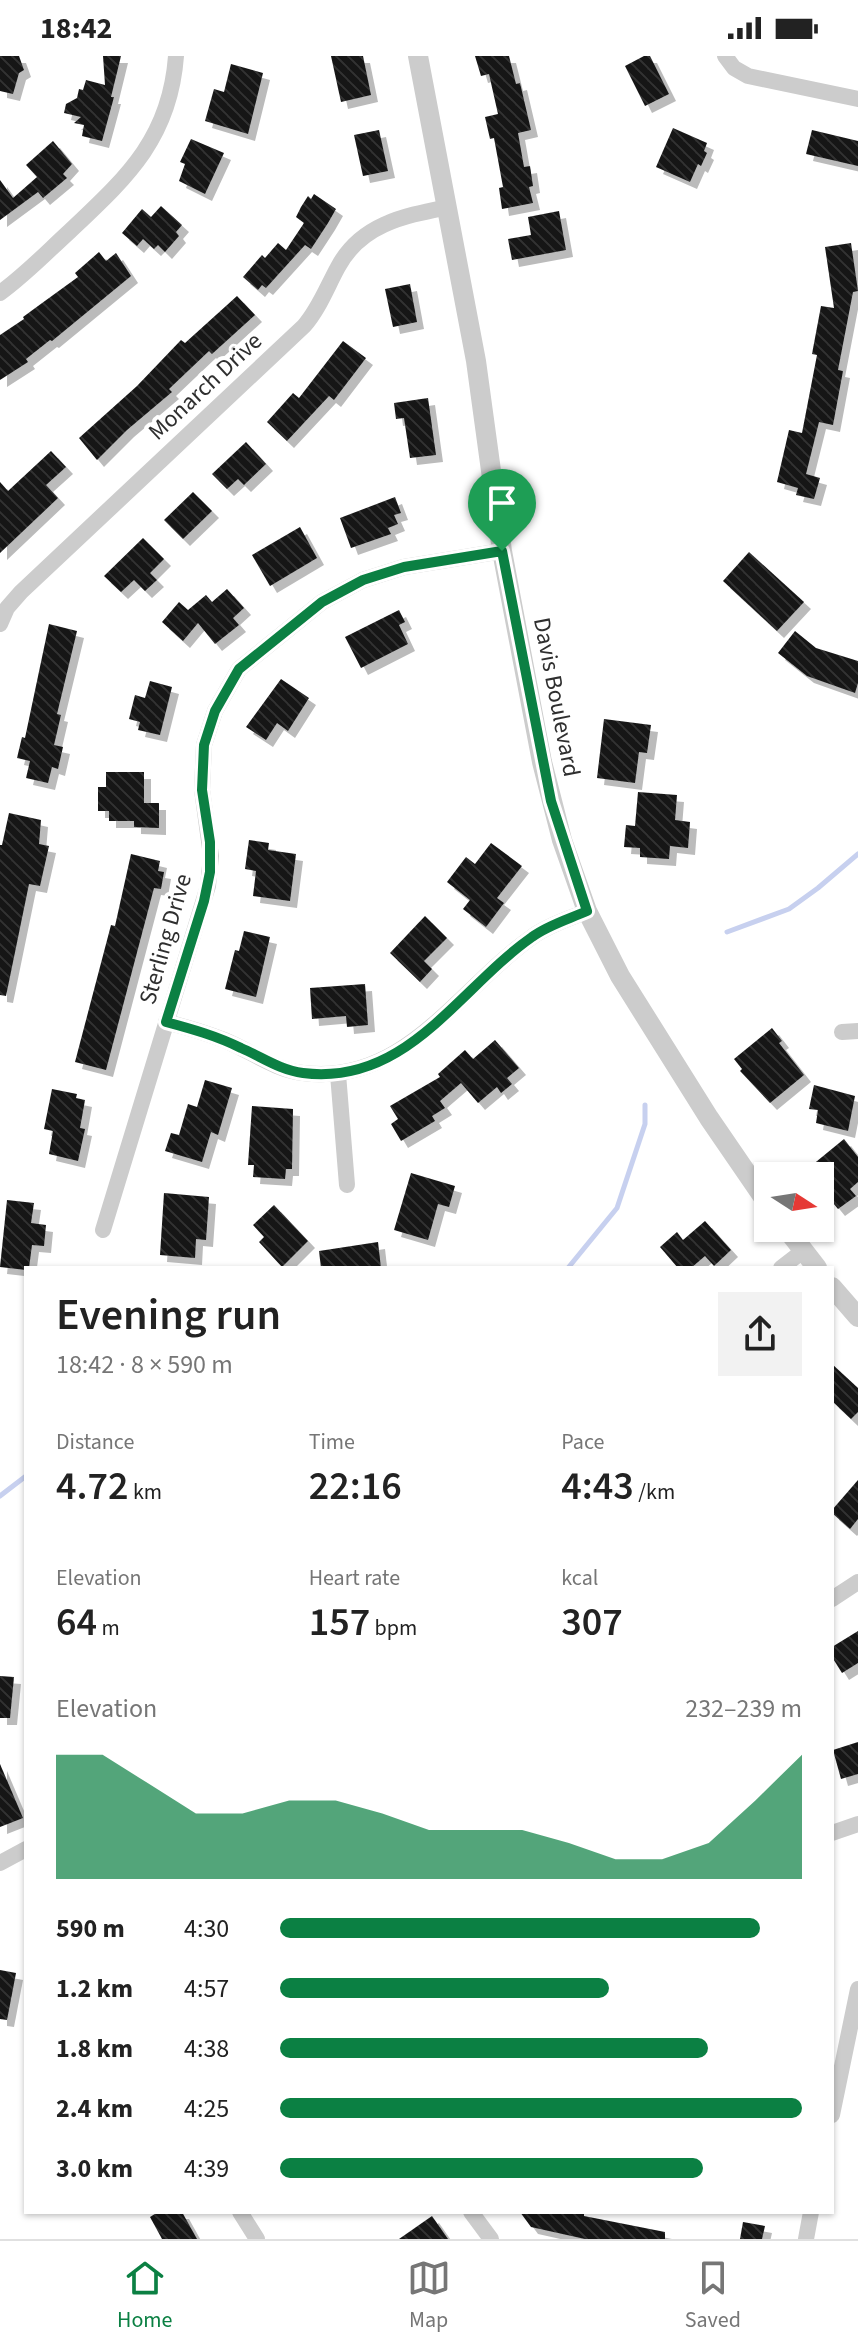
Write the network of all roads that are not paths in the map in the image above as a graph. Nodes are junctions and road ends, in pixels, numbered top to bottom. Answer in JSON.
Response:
{"nodes":[{"id":1,"x":176,"y":56,"type":"edge"},
{"id":2,"x":418,"y":56,"type":"edge"},
{"id":3,"x":730,"y":62,"type":"edge"},
{"id":4,"x":858,"y":99,"type":"edge"},
{"id":5,"x":448,"y":207,"type":"junction"},
{"id":6,"x":0,"y":293,"type":"edge"},
{"id":7,"x":502,"y":551,"type":"junction"},
{"id":8,"x":0,"y":624,"type":"edge"},
{"id":9,"x":587,"y":911,"type":"junction"},
{"id":10,"x":166,"y":1022,"type":"junction"},
{"id":11,"x":338,"y":1074,"type":"junction"},
{"id":12,"x":754,"y":1183,"type":"edge"},
{"id":13,"x":347,"y":1185,"type":"dead end"},
{"id":14,"x":103,"y":1230,"type":"dead end"},
{"id":15,"x":796,"y":1242,"type":"edge"},
{"id":16,"x":803,"y":1251,"type":"junction"},
{"id":17,"x":784,"y":1266,"type":"edge"},
{"id":18,"x":815,"y":1266,"type":"edge"},
{"id":19,"x":834,"y":1289,"type":"edge"},
{"id":20,"x":858,"y":1317,"type":"edge"},
{"id":21,"x":858,"y":1582,"type":"edge"},
{"id":22,"x":834,"y":1598,"type":"edge"},
{"id":23,"x":858,"y":1824,"type":"edge"},
{"id":24,"x":834,"y":1832,"type":"edge"},
{"id":25,"x":24,"y":1850,"type":"edge"},
{"id":26,"x":0,"y":1863,"type":"edge"},
{"id":27,"x":858,"y":1989,"type":"edge"},
{"id":28,"x":834,"y":2105,"type":"edge"},
{"id":29,"x":241,"y":2214,"type":"edge"},
{"id":30,"x":811,"y":2214,"type":"edge"},
{"id":31,"x":473,"y":2216,"type":"edge"},
{"id":32,"x":257,"y":2239,"type":"edge"},
{"id":33,"x":491,"y":2239,"type":"edge"},
{"id":34,"x":806,"y":2239,"type":"edge"}],
"edges":[{"from":1,"to":6,"type":"street"},
{"from":2,"to":5,"type":"street","name":"Davis Boulevard"},
{"from":3,"to":4,"type":"street"},
{"from":5,"to":7,"type":"street","name":"Davis Boulevard"},
{"from":5,"to":8,"type":"street","name":"Monarch Drive"},
{"from":7,"to":9,"type":"street","name":"Davis Boulevard"},
{"from":7,"to":10,"type":"street","name":"Sterling Drive"},
{"from":9,"to":11,"type":"street"},
{"from":9,"to":12,"type":"street","name":"Davis Boulevard"},
{"from":10,"to":11,"type":"street"},
{"from":10,"to":14,"type":"street","name":"Sterling Drive"},
{"from":11,"to":13,"type":"street"},
{"from":15,"to":16,"type":"street"},
{"from":16,"to":17,"type":"street"},
{"from":16,"to":18,"type":"street"},
{"from":19,"to":20,"type":"street"},
{"from":21,"to":22,"type":"street"},
{"from":23,"to":24,"type":"street"},
{"from":25,"to":26,"type":"street"},
{"from":27,"to":28,"type":"street"},
{"from":29,"to":32,"type":"street"},
{"from":30,"to":34,"type":"street"},
{"from":31,"to":33,"type":"street"}]}
